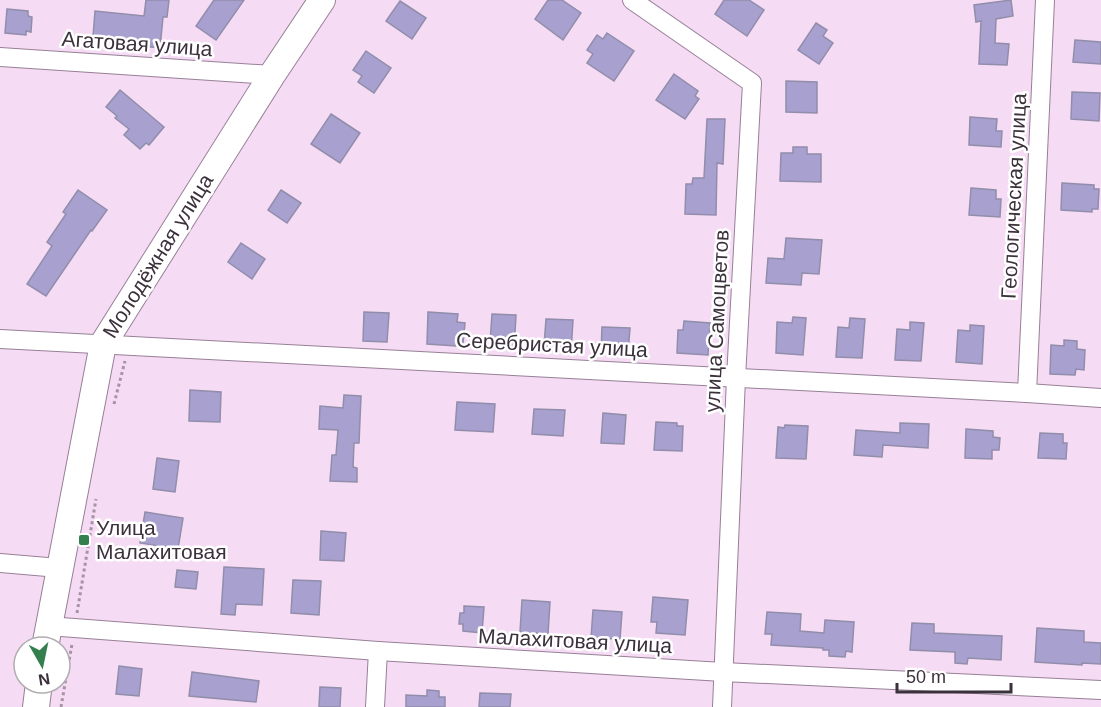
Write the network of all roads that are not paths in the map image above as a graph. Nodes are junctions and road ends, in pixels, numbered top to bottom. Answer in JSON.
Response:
{"nodes":[{"id":1,"x":322,"y":0,"type":"edge"},
{"id":2,"x":632,"y":0,"type":"edge"},
{"id":3,"x":1045,"y":0,"type":"edge"},
{"id":4,"x":0,"y":57,"type":"edge"},
{"id":5,"x":272,"y":75,"type":"junction"},
{"id":6,"x":0,"y":339,"type":"edge"},
{"id":7,"x":103,"y":344,"type":"junction"},
{"id":8,"x":736,"y":378,"type":"junction"},
{"id":9,"x":1027,"y":393,"type":"junction"},
{"id":10,"x":1101,"y":398,"type":"edge"},
{"id":11,"x":0,"y":563,"type":"edge"},
{"id":12,"x":59,"y":568,"type":"junction"},
{"id":13,"x":46,"y":635,"type":"edge"},
{"id":14,"x":72,"y":638,"type":"edge"},
{"id":15,"x":378,"y":651,"type":"junction"},
{"id":16,"x":723,"y":672,"type":"junction"},
{"id":17,"x":1101,"y":690,"type":"edge"},
{"id":18,"x":375,"y":707,"type":"edge"},
{"id":19,"x":722,"y":707,"type":"edge"}],
"edges":[{"from":1,"to":5,"type":"street","name":"Молодёжная улица"},
{"from":2,"to":8,"type":"street","name":"улица Самоцветов"},
{"from":3,"to":9,"type":"street","name":"Геологическая улица"},
{"from":4,"to":5,"type":"street","name":"Агатовая улица"},
{"from":5,"to":7,"type":"street","name":"Молодёжная улица"},
{"from":6,"to":7,"type":"street","name":"Серебристая улица"},
{"from":7,"to":8,"type":"street","name":"Серебристая улица"},
{"from":7,"to":12,"type":"street","name":"Молодёжная улица"},
{"from":8,"to":9,"type":"street","name":"Серебристая улица"},
{"from":8,"to":16,"type":"street","name":"улица Самоцветов"},
{"from":9,"to":10,"type":"street","name":"Серебристая улица"},
{"from":11,"to":12,"type":"street"},
{"from":12,"to":13,"type":"street","name":"Молодёжная улица"},
{"from":14,"to":15,"type":"street","name":"Малахитовая улица"},
{"from":15,"to":16,"type":"street","name":"Малахитовая улица"},
{"from":15,"to":18,"type":"street"},
{"from":16,"to":17,"type":"street","name":"Малахитовая улица"},
{"from":16,"to":19,"type":"street","name":"улица Самоцветов"}]}
